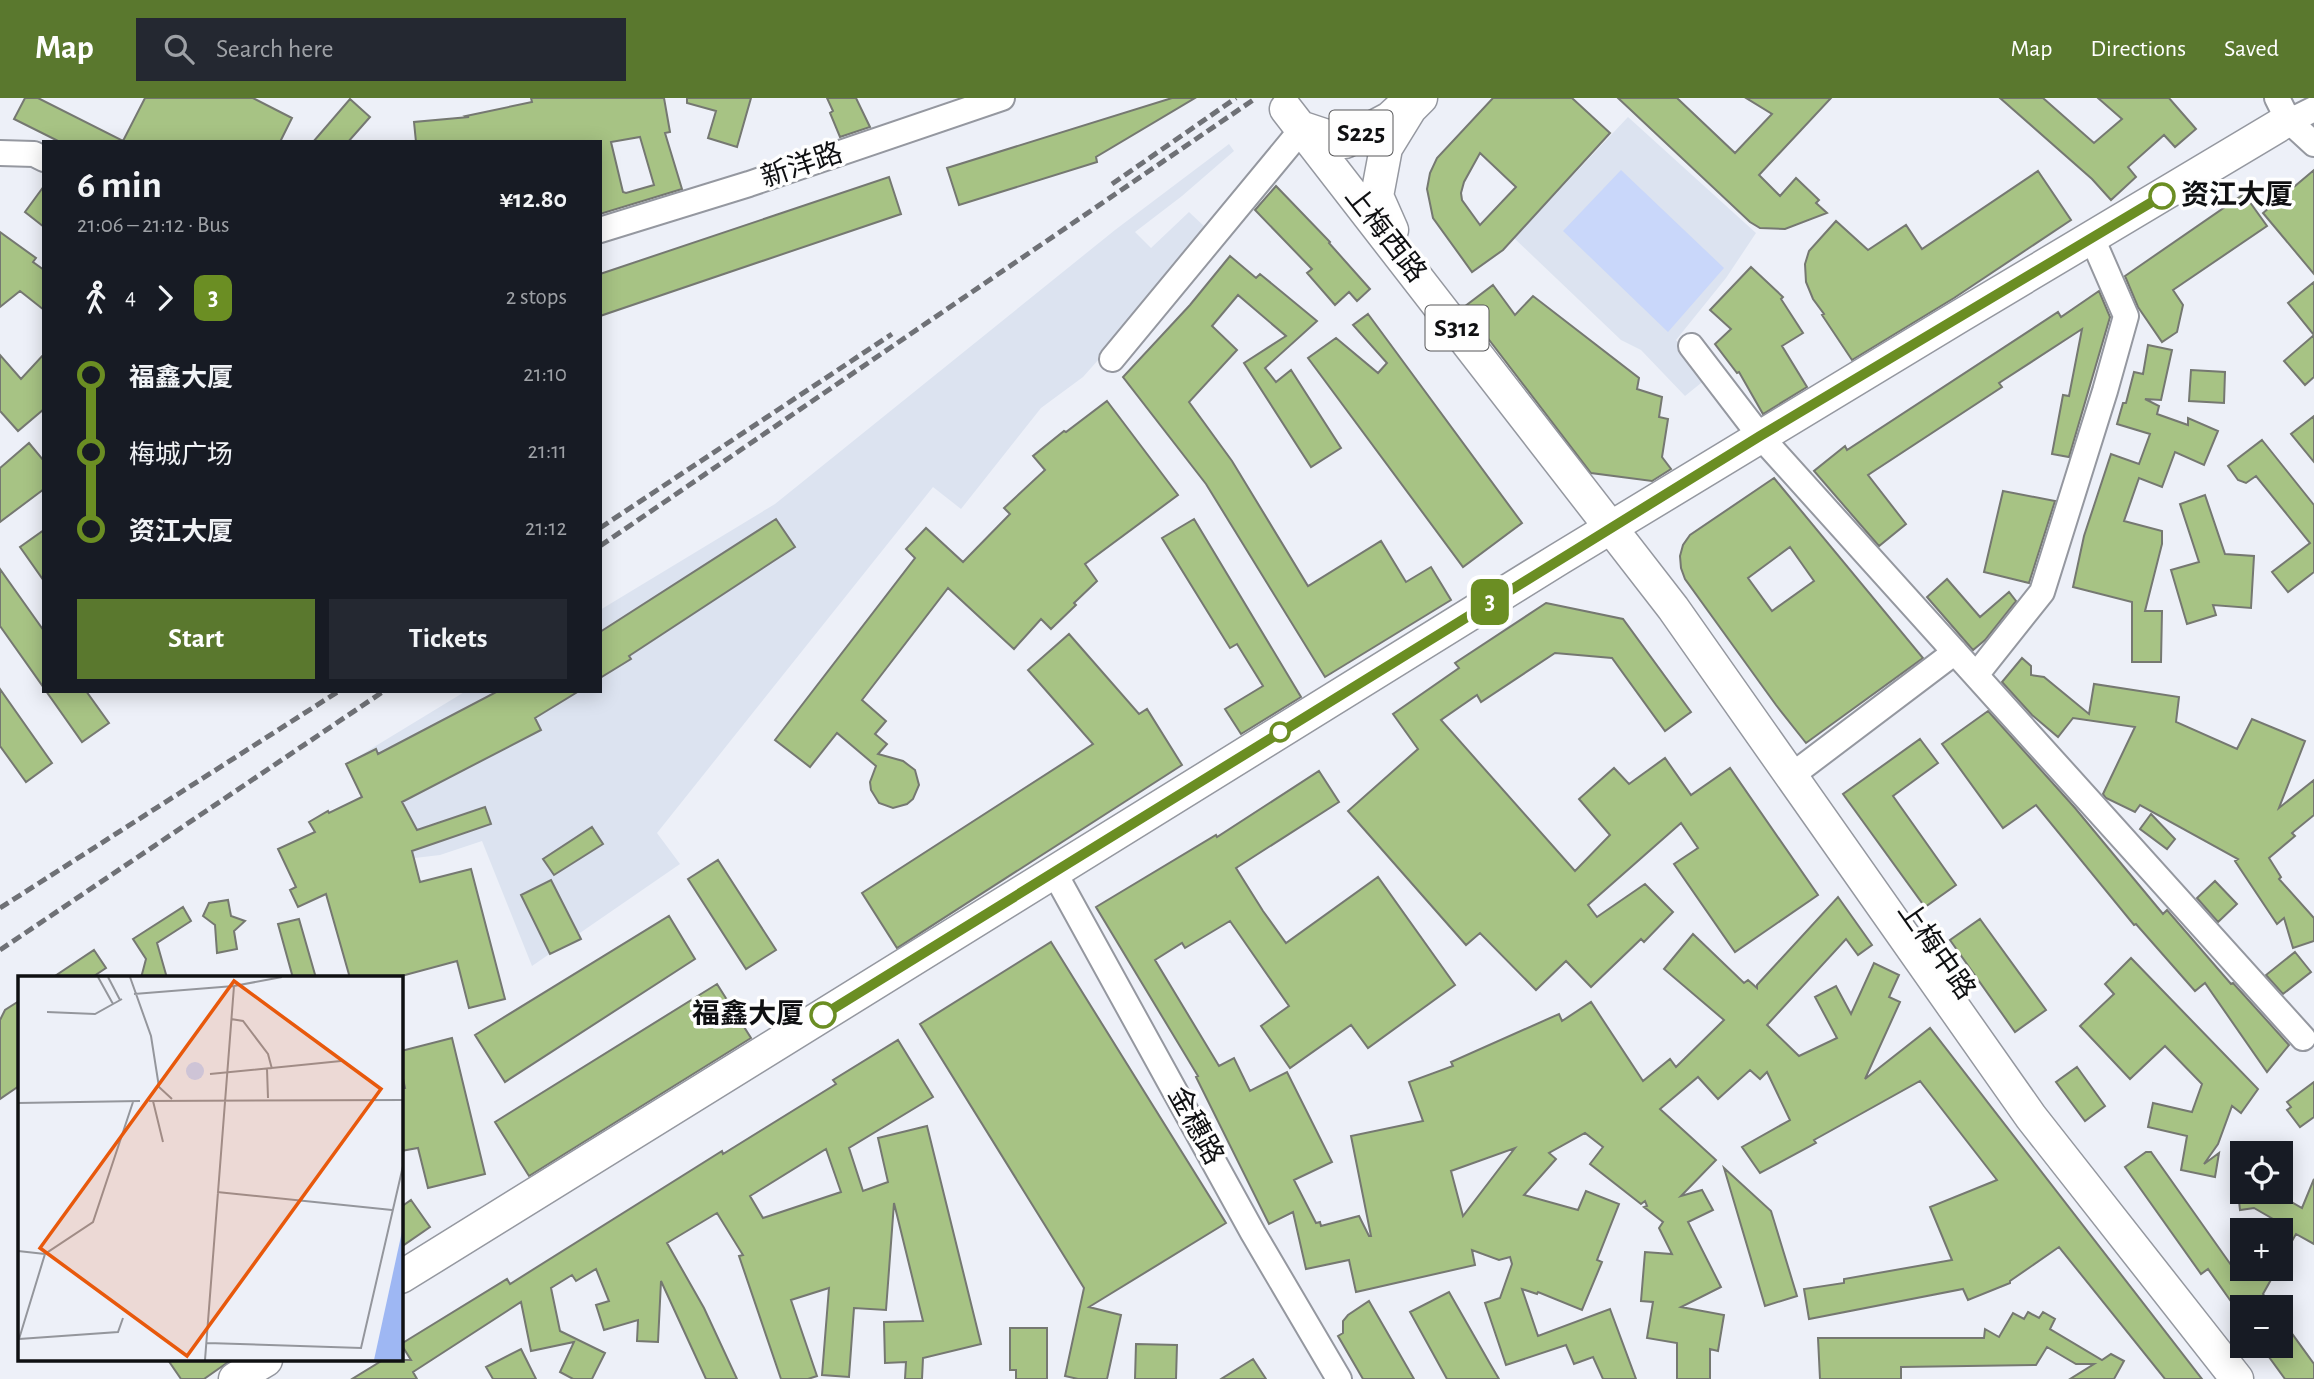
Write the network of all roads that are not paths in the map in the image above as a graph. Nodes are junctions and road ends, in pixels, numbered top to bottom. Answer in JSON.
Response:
{"nodes":[{"id":1,"x":1002,"y":98,"type":"edge"},
{"id":2,"x":1412,"y":98,"type":"edge"},
{"id":3,"x":1421,"y":98,"type":"edge"},
{"id":4,"x":2297,"y":106,"type":"edge"},
{"id":5,"x":1294,"y":119,"type":"junction"},
{"id":6,"x":2314,"y":144,"type":"edge"},
{"id":7,"x":0,"y":153,"type":"edge"},
{"id":8,"x":42,"y":158,"type":"edge"},
{"id":9,"x":602,"y":229,"type":"edge"},
{"id":10,"x":2092,"y":238,"type":"junction"},
{"id":11,"x":1405,"y":260,"type":"junction"},
{"id":12,"x":2037,"y":270,"type":"junction"},
{"id":13,"x":1691,"y":346,"type":"dead end"},
{"id":14,"x":1112,"y":359,"type":"dead end"},
{"id":15,"x":1760,"y":436,"type":"junction"},
{"id":16,"x":1618,"y":523,"type":"junction"},
{"id":17,"x":1955,"y":652,"type":"junction"},
{"id":18,"x":1976,"y":675,"type":"junction"},
{"id":19,"x":1798,"y":770,"type":"junction"},
{"id":20,"x":1054,"y":872,"type":"junction"},
{"id":21,"x":2303,"y":1038,"type":"dead end"},
{"id":22,"x":2035,"y":1107,"type":"junction"},
{"id":23,"x":402,"y":1275,"type":"edge"},
{"id":24,"x":263,"y":1362,"type":"edge"},
{"id":25,"x":235,"y":1379,"type":"edge"},
{"id":26,"x":1339,"y":1379,"type":"edge"},
{"id":27,"x":2237,"y":1379,"type":"edge"},
{"id":28,"x":2252,"y":1379,"type":"edge"}],
"edges":[{"from":1,"to":9,"type":"street","name":"新洋路"},
{"from":2,"to":5,"type":"main road","number":"S225"},
{"from":3,"to":11,"type":"main road"},
{"from":4,"to":6,"type":"street"},
{"from":4,"to":10,"type":"main road"},
{"from":4,"to":12,"type":"street"},
{"from":5,"to":11,"type":"main road","name":"上梅西路","number":"S312"},
{"from":5,"to":14,"type":"street"},
{"from":7,"to":8,"type":"street"},
{"from":10,"to":12,"type":"main road"},
{"from":10,"to":18,"type":"street"},
{"from":11,"to":16,"type":"main road","name":"上梅西路","number":"S312"},
{"from":12,"to":15,"type":"main road"},
{"from":13,"to":15,"type":"street"},
{"from":15,"to":16,"type":"main road"},
{"from":15,"to":17,"type":"street"},
{"from":16,"to":19,"type":"main road","name":"上梅中路"},
{"from":16,"to":20,"type":"main road"},
{"from":17,"to":18,"type":"street"},
{"from":17,"to":19,"type":"street"},
{"from":18,"to":21,"type":"street"},
{"from":19,"to":22,"type":"main road","name":"上梅中路"},
{"from":20,"to":23,"type":"main road"},
{"from":20,"to":26,"type":"street","name":"金穗路"},
{"from":22,"to":27,"type":"main road","name":"上梅中路"},
{"from":22,"to":28,"type":"main road","name":"上梅中路"},
{"from":24,"to":25,"type":"main road"}]}
